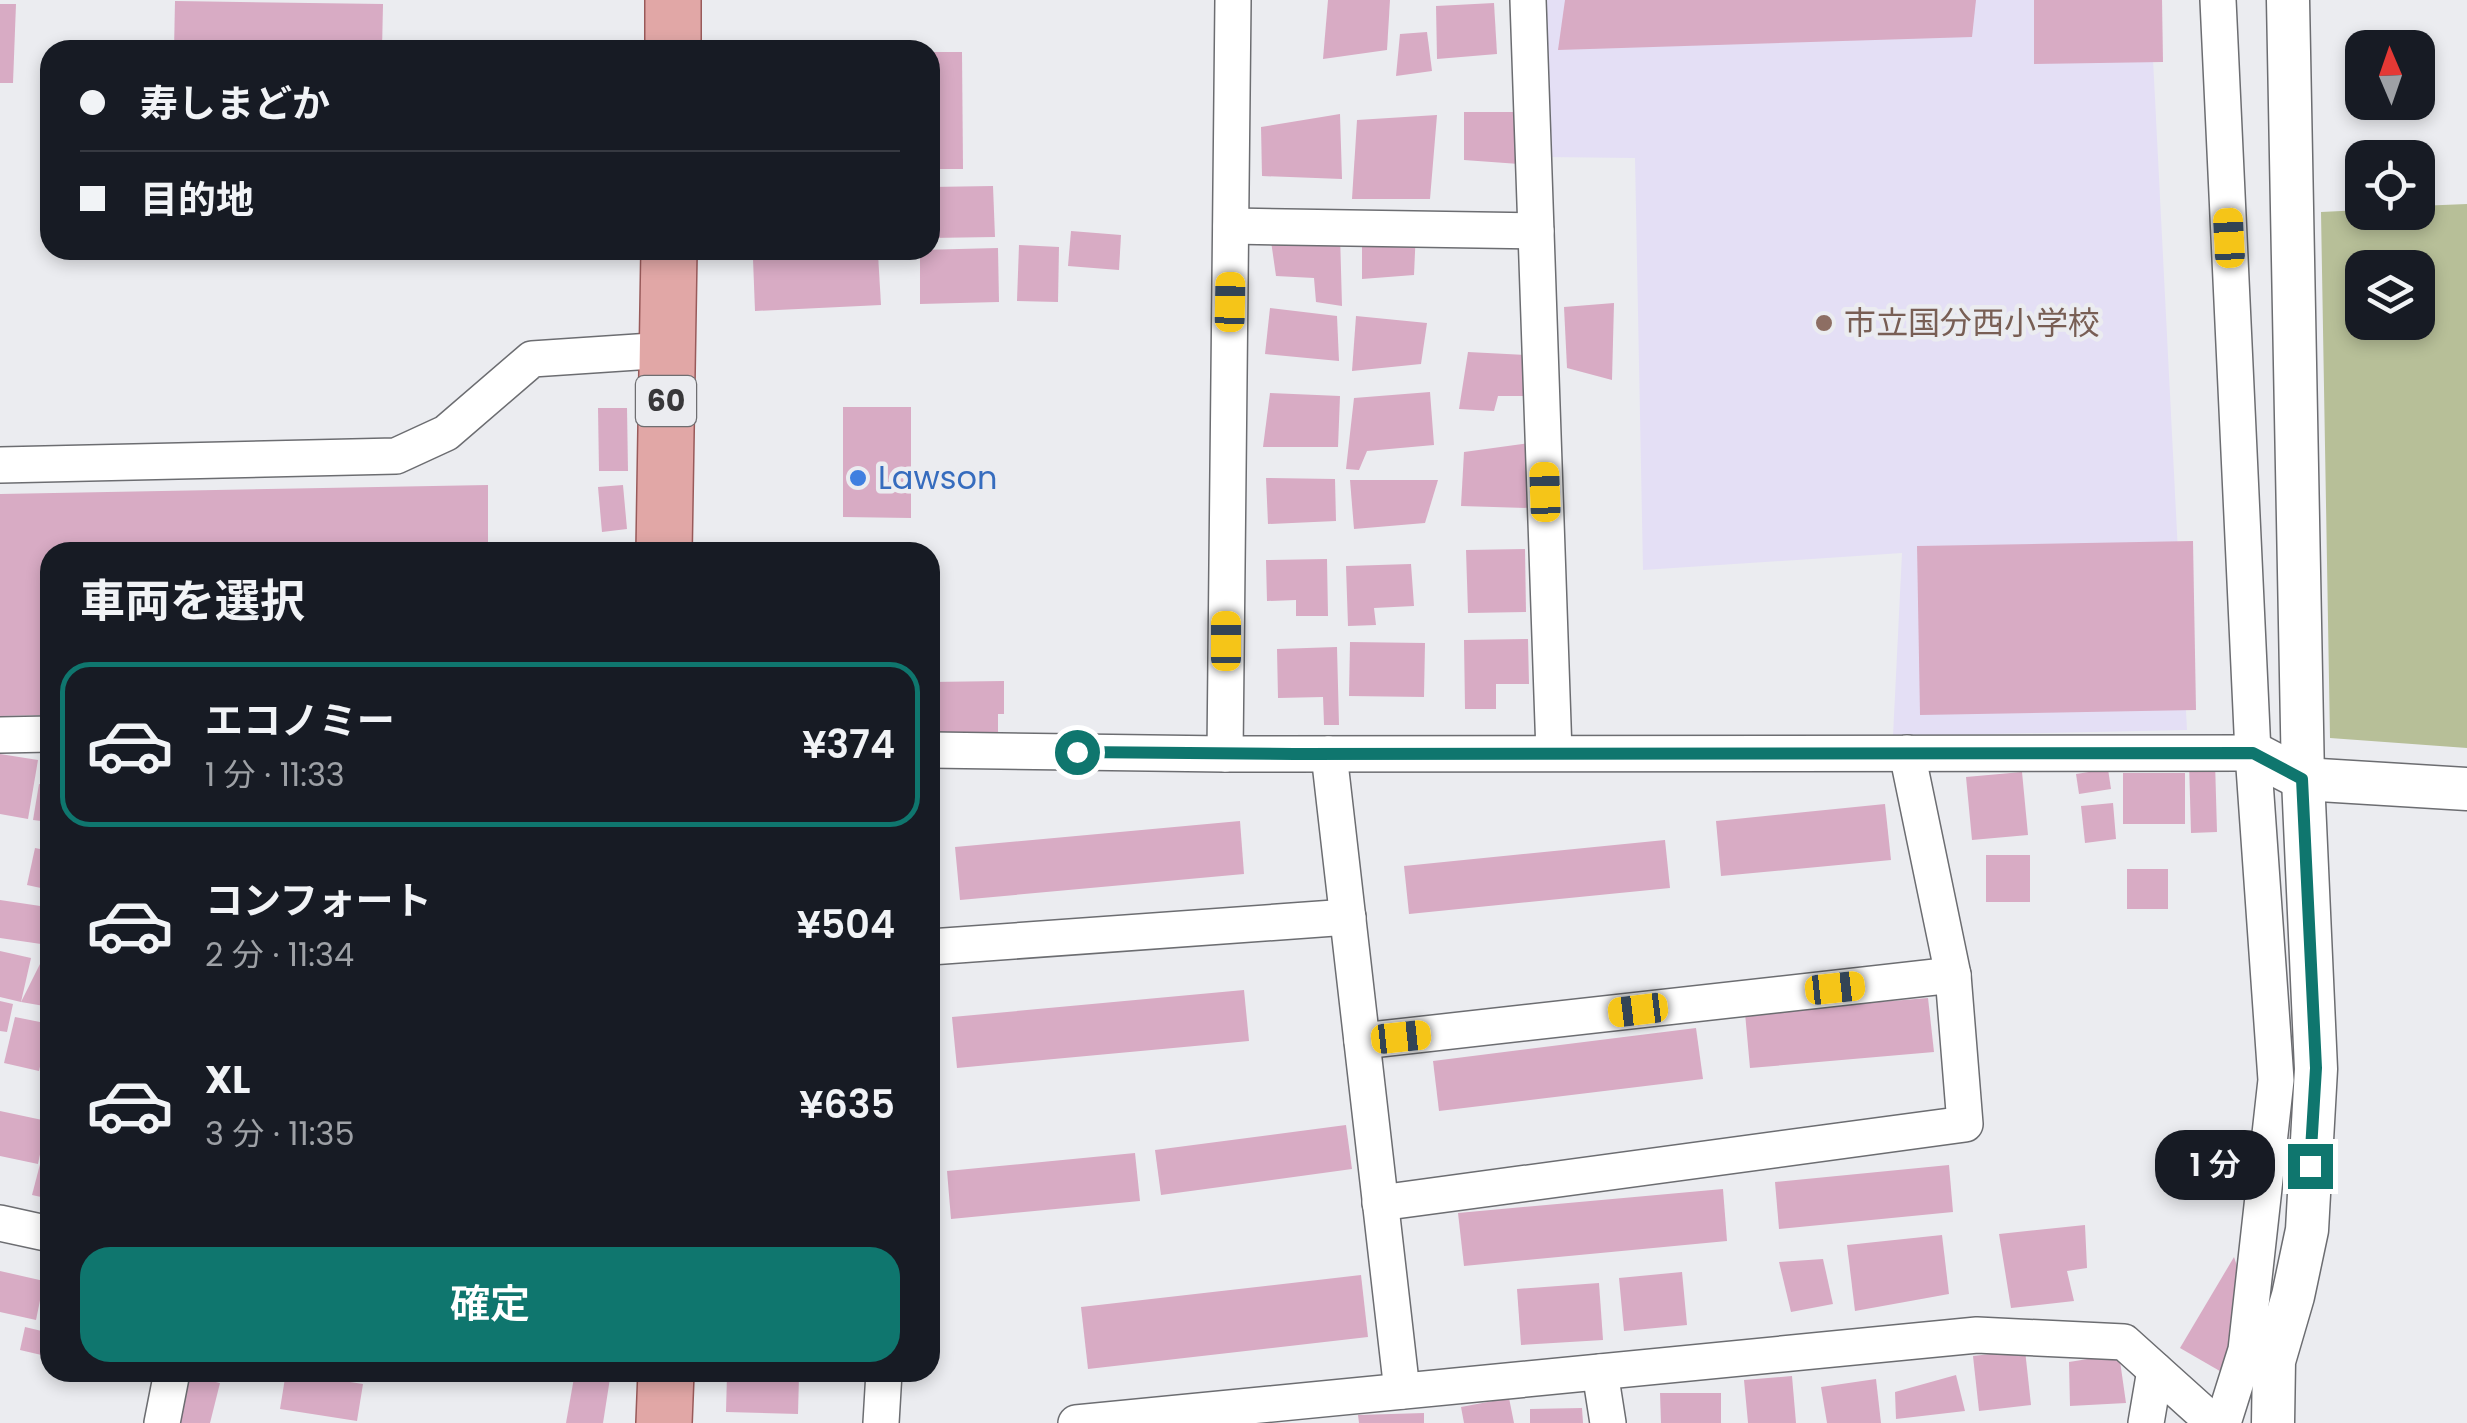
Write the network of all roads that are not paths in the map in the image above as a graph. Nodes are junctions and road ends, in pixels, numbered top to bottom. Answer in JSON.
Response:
{"nodes":[{"id":1,"x":673,"y":0,"type":"edge"},
{"id":2,"x":1234,"y":0,"type":"edge"},
{"id":3,"x":1528,"y":0,"type":"edge"},
{"id":4,"x":2218,"y":0,"type":"edge"},
{"id":5,"x":2288,"y":0,"type":"edge"},
{"id":6,"x":673,"y":40,"type":"edge"},
{"id":7,"x":1231,"y":226,"type":"junction"},
{"id":8,"x":1536,"y":231,"type":"junction"},
{"id":9,"x":669,"y":260,"type":"edge"},
{"id":10,"x":667,"y":350,"type":"junction"},
{"id":11,"x":0,"y":465,"type":"edge"},
{"id":12,"x":664,"y":542,"type":"edge"},
{"id":13,"x":40,"y":734,"type":"edge"},
{"id":14,"x":0,"y":735,"type":"edge"},
{"id":15,"x":940,"y":750,"type":"edge"},
{"id":16,"x":1554,"y":753,"type":"junction"},
{"id":17,"x":1907,"y":753,"type":"junction"},
{"id":18,"x":2253,"y":753,"type":"junction"},
{"id":19,"x":1224,"y":754,"type":"junction"},
{"id":20,"x":1329,"y":754,"type":"junction"},
{"id":21,"x":2302,"y":779,"type":"junction"},
{"id":22,"x":2467,"y":789,"type":"edge"},
{"id":23,"x":1348,"y":917,"type":"junction"},
{"id":24,"x":940,"y":946,"type":"edge"},
{"id":25,"x":1953,"y":975,"type":"junction"},
{"id":26,"x":1362,"y":1041,"type":"junction"},
{"id":27,"x":1380,"y":1202,"type":"junction"},
{"id":28,"x":0,"y":1223,"type":"edge"},
{"id":29,"x":40,"y":1232,"type":"edge"},
{"id":30,"x":2260,"y":1356,"type":"junction"},
{"id":31,"x":2155,"y":1370,"type":"junction"},
{"id":32,"x":1600,"y":1372,"type":"junction"},
{"id":33,"x":170,"y":1382,"type":"edge"},
{"id":34,"x":666,"y":1382,"type":"edge"},
{"id":35,"x":884,"y":1382,"type":"edge"},
{"id":36,"x":1402,"y":1392,"type":"junction"},
{"id":37,"x":162,"y":1423,"type":"edge"},
{"id":38,"x":664,"y":1423,"type":"edge"},
{"id":39,"x":882,"y":1423,"type":"edge"},
{"id":40,"x":1076,"y":1423,"type":"edge"},
{"id":41,"x":1608,"y":1423,"type":"edge"},
{"id":42,"x":2146,"y":1423,"type":"edge"},
{"id":43,"x":2214,"y":1423,"type":"edge"},
{"id":44,"x":2224,"y":1423,"type":"edge"},
{"id":45,"x":2273,"y":1423,"type":"edge"}],
"edges":[{"from":1,"to":6,"type":"main road"},
{"from":2,"to":7,"type":"street"},
{"from":3,"to":8,"type":"street"},
{"from":4,"to":18,"type":"street"},
{"from":5,"to":21,"type":"street"},
{"from":7,"to":8,"type":"street"},
{"from":7,"to":19,"type":"street"},
{"from":8,"to":16,"type":"street"},
{"from":9,"to":10,"type":"main road","number":"60"},
{"from":10,"to":11,"type":"street"},
{"from":10,"to":12,"type":"main road","number":"60"},
{"from":13,"to":14,"type":"street"},
{"from":15,"to":19,"type":"street"},
{"from":16,"to":17,"type":"street"},
{"from":16,"to":20,"type":"street"},
{"from":17,"to":18,"type":"street"},
{"from":17,"to":25,"type":"street"},
{"from":18,"to":21,"type":"street"},
{"from":18,"to":30,"type":"street"},
{"from":19,"to":20,"type":"street"},
{"from":20,"to":23,"type":"street"},
{"from":21,"to":22,"type":"street"},
{"from":21,"to":30,"type":"street"},
{"from":23,"to":24,"type":"street"},
{"from":23,"to":26,"type":"street"},
{"from":25,"to":26,"type":"street"},
{"from":25,"to":27,"type":"street"},
{"from":26,"to":27,"type":"street"},
{"from":27,"to":36,"type":"street"},
{"from":28,"to":29,"type":"street"},
{"from":30,"to":44,"type":"street"},
{"from":30,"to":45,"type":"street"},
{"from":31,"to":32,"type":"street"},
{"from":31,"to":42,"type":"street"},
{"from":31,"to":43,"type":"street"},
{"from":32,"to":36,"type":"street"},
{"from":32,"to":41,"type":"street"},
{"from":33,"to":37,"type":"street"},
{"from":34,"to":38,"type":"main road"},
{"from":35,"to":39,"type":"street"},
{"from":36,"to":40,"type":"street"}]}
